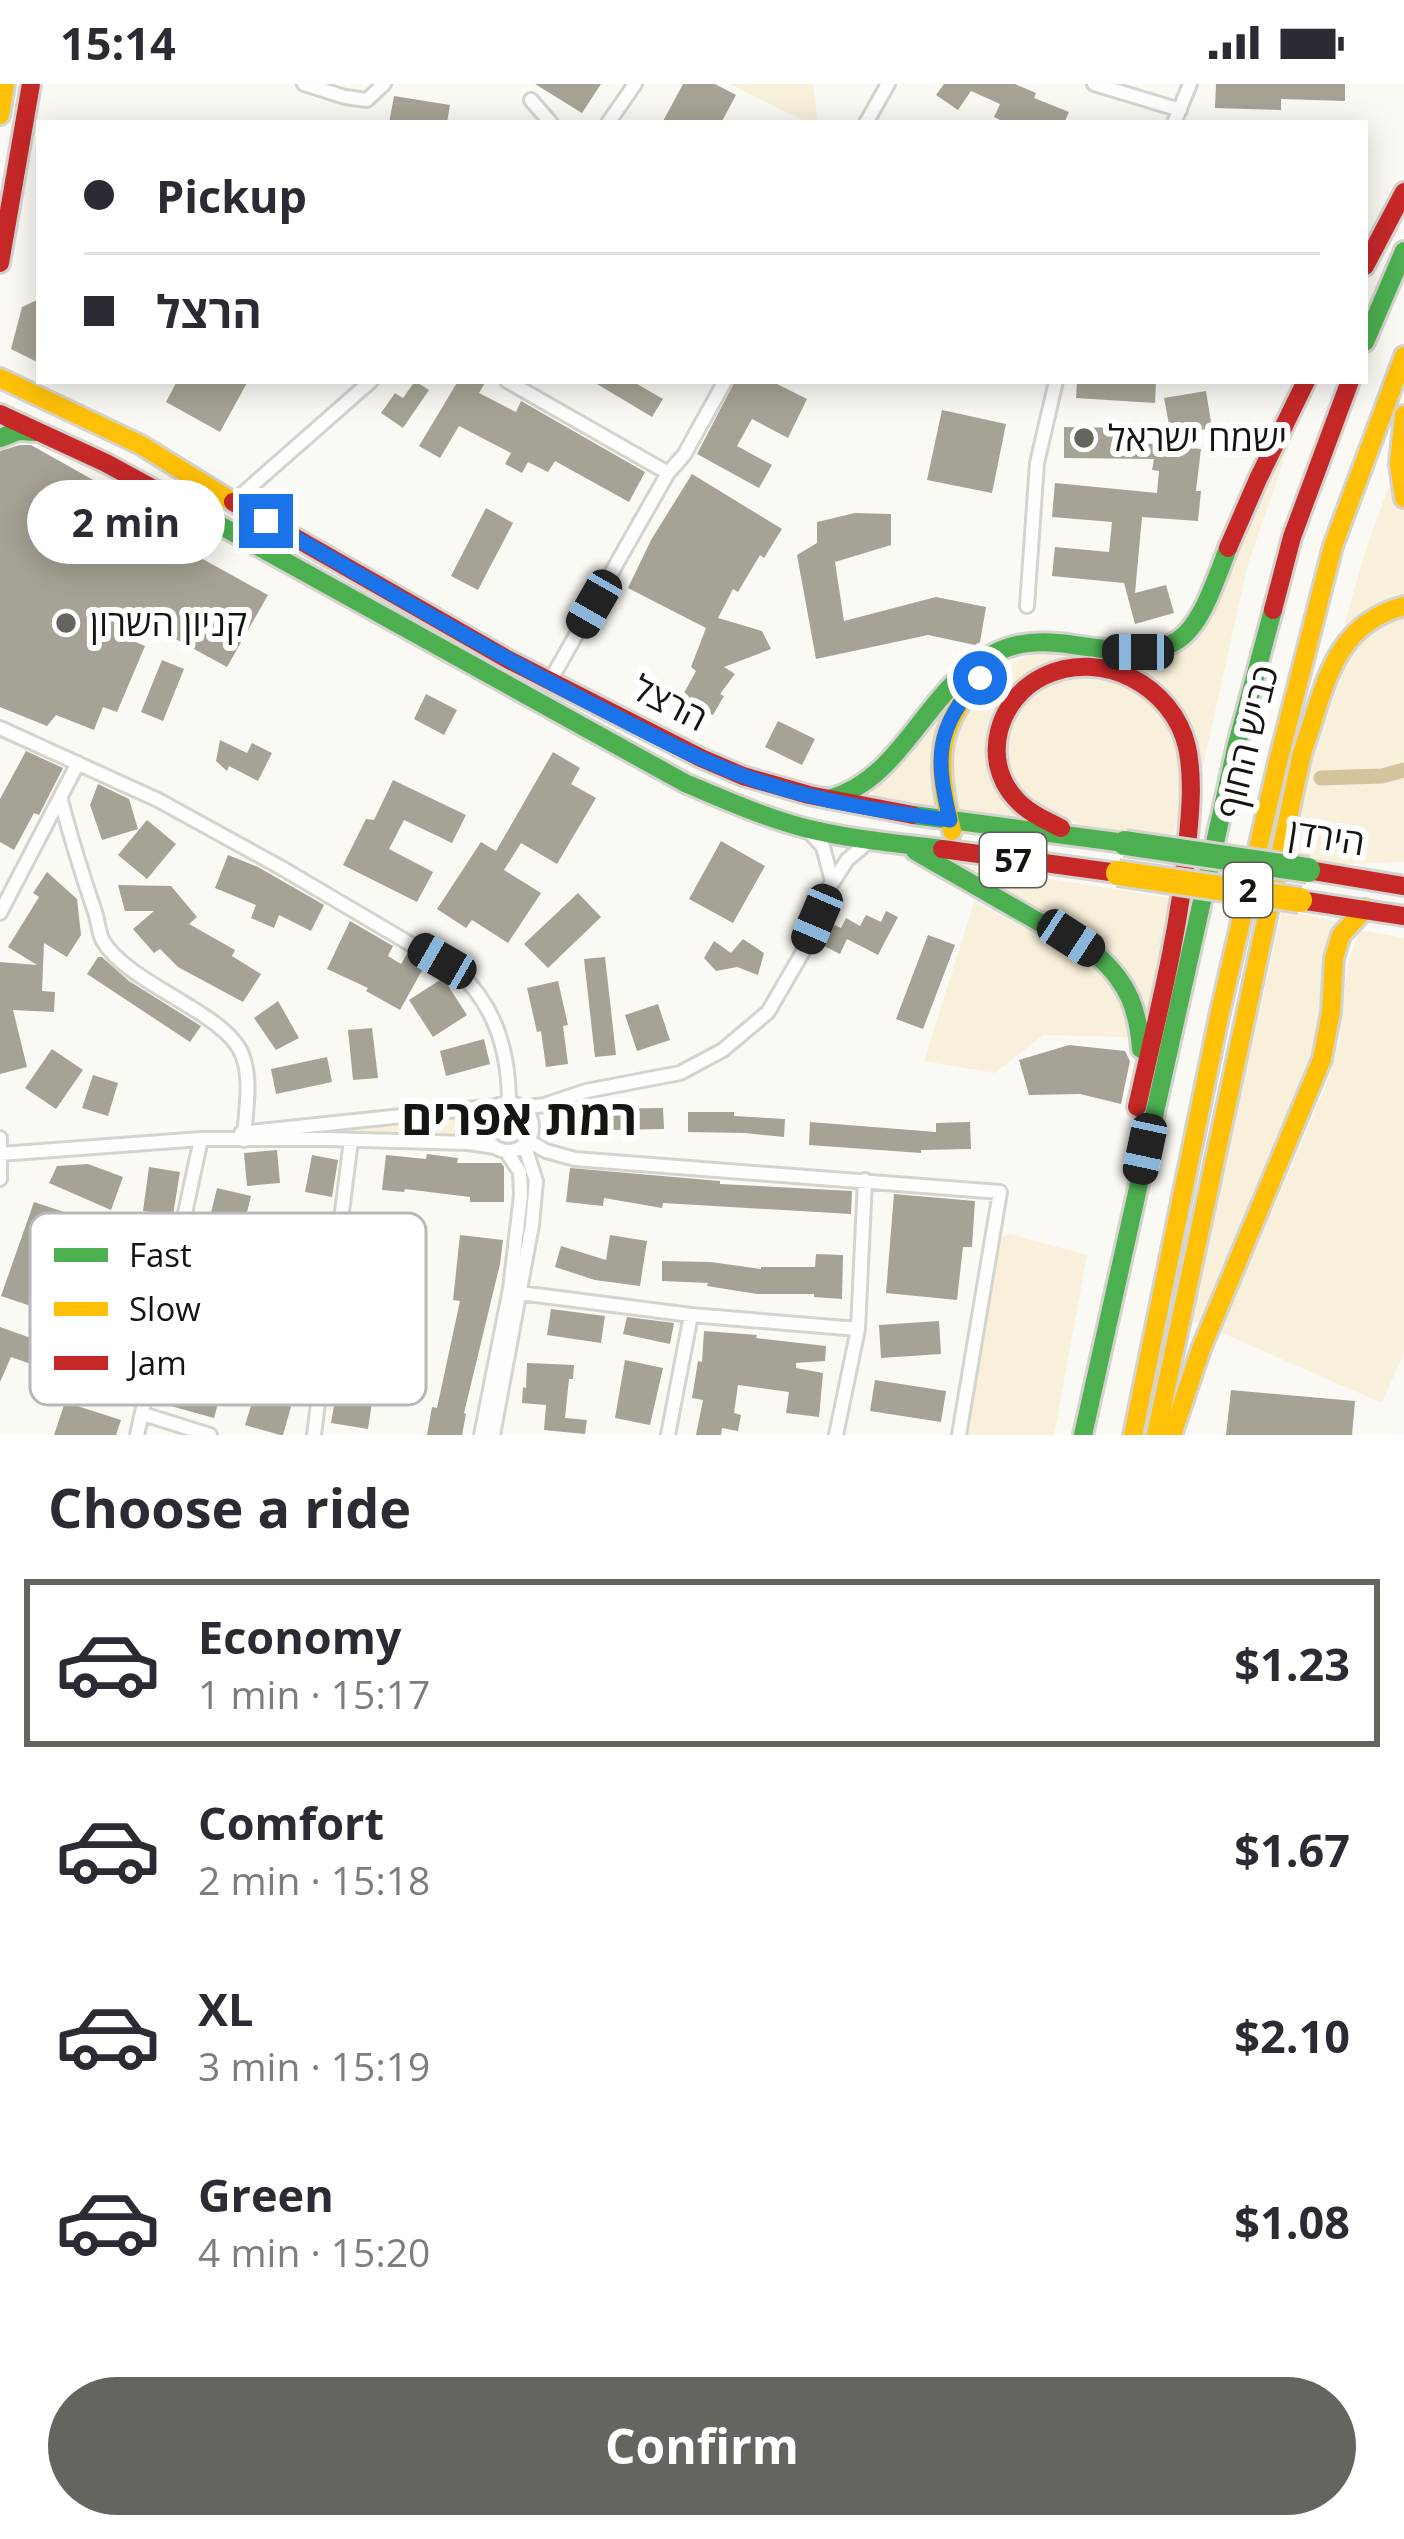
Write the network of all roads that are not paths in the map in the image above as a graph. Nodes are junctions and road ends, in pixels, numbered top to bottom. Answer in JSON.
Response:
{"nodes":[{"id":1,"x":5,"y":84,"type":"edge"},
{"id":2,"x":31,"y":84,"type":"edge"},
{"id":3,"x":304,"y":84,"type":"edge"},
{"id":4,"x":383,"y":84,"type":"edge"},
{"id":5,"x":635,"y":84,"type":"edge"},
{"id":6,"x":888,"y":84,"type":"edge"},
{"id":7,"x":1094,"y":84,"type":"edge"},
{"id":8,"x":1190,"y":84,"type":"edge"},
{"id":9,"x":531,"y":100,"type":"dead end"},
{"id":10,"x":0,"y":115,"type":"edge"},
{"id":11,"x":1177,"y":116,"type":"edge"},
{"id":12,"x":548,"y":120,"type":"edge"},
{"id":13,"x":610,"y":120,"type":"edge"},
{"id":14,"x":868,"y":120,"type":"edge"},
{"id":15,"x":1404,"y":192,"type":"edge"},
{"id":16,"x":1404,"y":251,"type":"edge"},
{"id":17,"x":1368,"y":260,"type":"edge"},
{"id":18,"x":0,"y":263,"type":"edge"},
{"id":19,"x":1368,"y":335,"type":"edge"},
{"id":20,"x":1404,"y":356,"type":"edge"},
{"id":21,"x":0,"y":363,"type":"edge"},
{"id":22,"x":11,"y":382,"type":"edge"},
{"id":23,"x":368,"y":384,"type":"edge"},
{"id":24,"x":512,"y":384,"type":"edge"},
{"id":25,"x":723,"y":384,"type":"edge"},
{"id":26,"x":1055,"y":384,"type":"edge"},
{"id":27,"x":1305,"y":384,"type":"edge"},
{"id":28,"x":1349,"y":384,"type":"edge"},
{"id":29,"x":0,"y":414,"type":"edge"},
{"id":30,"x":1404,"y":415,"type":"edge"},
{"id":31,"x":38,"y":433,"type":"junction"},
{"id":32,"x":0,"y":438,"type":"edge"},
{"id":33,"x":668,"y":472,"type":"junction"},
{"id":34,"x":1404,"y":498,"type":"edge"},
{"id":35,"x":233,"y":502,"type":"junction"},
{"id":36,"x":214,"y":523,"type":"junction"},
{"id":37,"x":1027,"y":606,"type":"dead end"},
{"id":38,"x":1404,"y":606,"type":"edge"},
{"id":39,"x":1047,"y":642,"type":"junction"},
{"id":40,"x":549,"y":682,"type":"junction"},
{"id":41,"x":0,"y":728,"type":"edge"},
{"id":42,"x":79,"y":764,"type":"junction"},
{"id":43,"x":817,"y":798,"type":"junction"},
{"id":44,"x":62,"y":800,"type":"junction"},
{"id":45,"x":950,"y":820,"type":"junction"},
{"id":46,"x":802,"y":827,"type":"junction"},
{"id":47,"x":1080,"y":836,"type":"junction"},
{"id":48,"x":872,"y":840,"type":"junction"},
{"id":49,"x":908,"y":847,"type":"junction"},
{"id":50,"x":964,"y":854,"type":"junction"},
{"id":51,"x":1238,"y":859,"type":"joint"},
{"id":52,"x":1404,"y":872,"type":"edge"},
{"id":53,"x":1353,"y":878,"type":"junction"},
{"id":54,"x":1404,"y":886,"type":"edge"},
{"id":55,"x":830,"y":889,"type":"junction"},
{"id":56,"x":1232,"y":890,"type":"joint"},
{"id":57,"x":1365,"y":910,"type":"junction"},
{"id":58,"x":0,"y":913,"type":"edge"},
{"id":59,"x":1404,"y":916,"type":"edge"},
{"id":60,"x":509,"y":1106,"type":"junction"},
{"id":61,"x":1137,"y":1107,"type":"junction"},
{"id":62,"x":244,"y":1136,"type":"junction"},
{"id":63,"x":0,"y":1138,"type":"edge"},
{"id":64,"x":201,"y":1139,"type":"junction"},
{"id":65,"x":351,"y":1140,"type":"junction"},
{"id":66,"x":526,"y":1142,"type":"junction"},
{"id":67,"x":501,"y":1149,"type":"junction"},
{"id":68,"x":1,"y":1154,"type":"edge"},
{"id":69,"x":0,"y":1179,"type":"edge"},
{"id":70,"x":866,"y":1180,"type":"junction"},
{"id":71,"x":185,"y":1213,"type":"edge"},
{"id":72,"x":342,"y":1213,"type":"edge"},
{"id":73,"x":1130,"y":1216,"type":"junction"},
{"id":74,"x":515,"y":1291,"type":"junction"},
{"id":75,"x":692,"y":1315,"type":"junction"},
{"id":76,"x":858,"y":1329,"type":"junction"},
{"id":77,"x":145,"y":1405,"type":"edge"},
{"id":78,"x":318,"y":1405,"type":"edge"},
{"id":79,"x":143,"y":1414,"type":"junction"},
{"id":80,"x":137,"y":1435,"type":"edge"},
{"id":81,"x":210,"y":1435,"type":"edge"},
{"id":82,"x":314,"y":1435,"type":"edge"},
{"id":83,"x":481,"y":1435,"type":"edge"},
{"id":84,"x":493,"y":1435,"type":"edge"},
{"id":85,"x":668,"y":1435,"type":"edge"},
{"id":86,"x":836,"y":1435,"type":"edge"},
{"id":87,"x":959,"y":1435,"type":"edge"},
{"id":88,"x":1083,"y":1435,"type":"edge"},
{"id":89,"x":1132,"y":1435,"type":"edge"},
{"id":90,"x":1156,"y":1435,"type":"edge"},
{"id":91,"x":1172,"y":1435,"type":"edge"}],
"edges":[{"from":1,"to":10,"type":"main road"},
{"from":2,"to":18,"type":"main road"},
{"from":3,"to":4,"type":"street"},
{"from":5,"to":13,"type":"street"},
{"from":6,"to":14,"type":"street"},
{"from":7,"to":11,"type":"street"},
{"from":8,"to":11,"type":"street"},
{"from":9,"to":12,"type":"street"},
{"from":15,"to":17,"type":"main road"},
{"from":16,"to":19,"type":"main road"},
{"from":20,"to":89,"type":"main road","name":"כביש החוף","number":"2"},
{"from":21,"to":22,"type":"main road"},
{"from":22,"to":35,"type":"main road","name":"הרצל"},
{"from":23,"to":35,"type":"street"},
{"from":24,"to":33,"type":"street"},
{"from":25,"to":33,"type":"street"},
{"from":26,"to":37,"type":"street"},
{"from":27,"to":39,"type":"main road"},
{"from":28,"to":73,"type":"main road","name":"כביש החוף","number":"2"},
{"from":29,"to":31,"type":"main road","name":"הרצל"},
{"from":30,"to":34,"type":"main road"},
{"from":31,"to":32,"type":"main road"},
{"from":31,"to":36,"type":"main road","name":"הרצל"},
{"from":33,"to":40,"type":"street"},
{"from":35,"to":36,"type":"street"},
{"from":35,"to":40,"type":"main road","name":"הרצל","number":"57"},
{"from":36,"to":46,"type":"main road","name":"הרצל","number":"57"},
{"from":38,"to":90,"type":"main road"},
{"from":39,"to":43,"type":"main road"},
{"from":39,"to":45,"type":"main road"},
{"from":40,"to":43,"type":"main road","name":"הרצל","number":"57"},
{"from":41,"to":42,"type":"street"},
{"from":42,"to":44,"type":"street"},
{"from":42,"to":60,"type":"street"},
{"from":43,"to":45,"type":"main road","name":"הרצל","number":"57"},
{"from":44,"to":58,"type":"street"},
{"from":44,"to":62,"type":"street"},
{"from":45,"to":47,"type":"main road","name":"הרצל","number":"57"},
{"from":45,"to":50,"type":"main road"},
{"from":46,"to":48,"type":"main road","name":"הרצל","number":"57"},
{"from":46,"to":55,"type":"street"},
{"from":47,"to":51,"type":"main road","name":"הרצל","number":"57","bridge":true},
{"from":47,"to":61,"type":"main road"},
{"from":48,"to":49,"type":"main road","name":"הרצל","number":"57"},
{"from":48,"to":55,"type":"street"},
{"from":49,"to":50,"type":"main road","name":"הרצל","number":"57"},
{"from":49,"to":61,"type":"main road"},
{"from":50,"to":56,"type":"main road","name":"הרצל","number":"57","bridge":true},
{"from":51,"to":53,"type":"main road","name":"הירדן","number":"57","bridge":true},
{"from":52,"to":53,"type":"main road"},
{"from":53,"to":54,"type":"main road","name":"הירדן","number":"57"},
{"from":55,"to":60,"type":"street"},
{"from":56,"to":57,"type":"main road","name":"הירדן","number":"57","bridge":true},
{"from":57,"to":59,"type":"main road","name":"הירדן","number":"57"},
{"from":57,"to":91,"type":"main road"},
{"from":60,"to":62,"type":"street"},
{"from":60,"to":66,"type":"street"},
{"from":60,"to":67,"type":"street"},
{"from":61,"to":73,"type":"main road"},
{"from":62,"to":64,"type":"street"},
{"from":62,"to":65,"type":"street"},
{"from":63,"to":68,"type":"street"},
{"from":64,"to":68,"type":"street"},
{"from":64,"to":71,"type":"street"},
{"from":65,"to":67,"type":"street"},
{"from":65,"to":72,"type":"street"},
{"from":66,"to":67,"type":"street"},
{"from":66,"to":70,"type":"street"},
{"from":66,"to":74,"type":"street"},
{"from":67,"to":74,"type":"street"},
{"from":68,"to":69,"type":"street"},
{"from":70,"to":76,"type":"street"},
{"from":70,"to":87,"type":"street"},
{"from":73,"to":88,"type":"main road","name":"כביש החוף","number":"2"},
{"from":74,"to":75,"type":"street"},
{"from":74,"to":83,"type":"street"},
{"from":74,"to":84,"type":"street"},
{"from":75,"to":76,"type":"street"},
{"from":75,"to":85,"type":"street"},
{"from":76,"to":86,"type":"street"},
{"from":77,"to":79,"type":"street"},
{"from":78,"to":82,"type":"street"},
{"from":79,"to":80,"type":"street"},
{"from":79,"to":81,"type":"street"}]}
